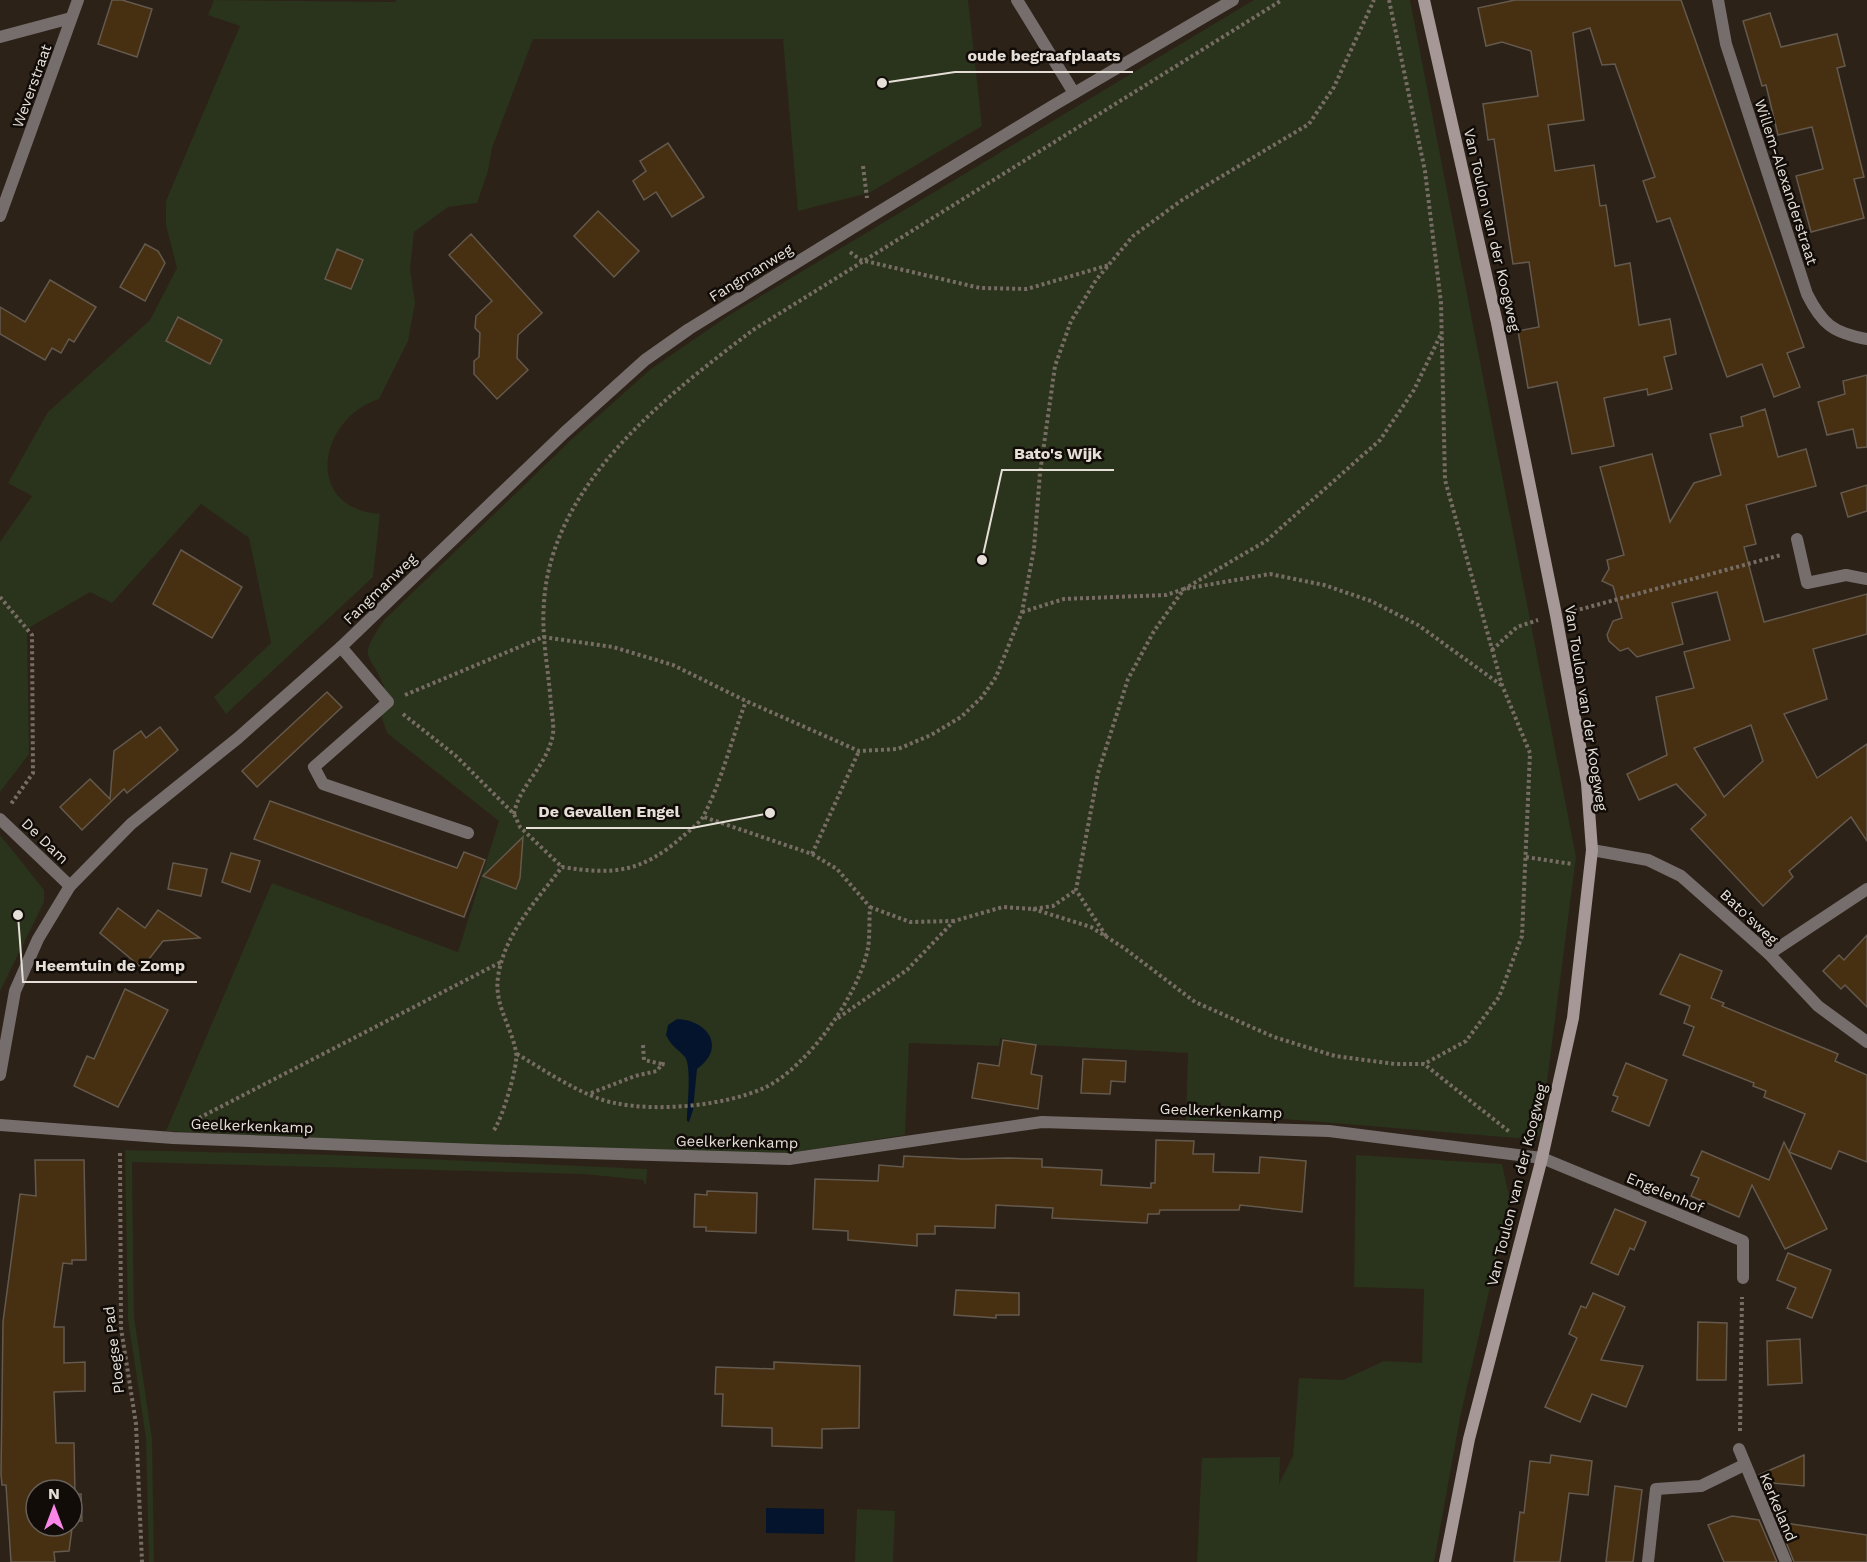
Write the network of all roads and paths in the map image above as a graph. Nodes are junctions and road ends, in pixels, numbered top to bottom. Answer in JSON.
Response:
{"nodes":[{"id":1,"x":78,"y":0,"type":"edge"},
{"id":2,"x":1017,"y":0,"type":"edge"},
{"id":3,"x":1233,"y":0,"type":"edge"},
{"id":4,"x":1282,"y":0,"type":"edge"},
{"id":5,"x":1374,"y":0,"type":"edge"},
{"id":6,"x":1389,"y":0,"type":"edge"},
{"id":7,"x":1424,"y":0,"type":"edge"},
{"id":8,"x":1718,"y":0,"type":"edge"},
{"id":9,"x":71,"y":18,"type":"junction"},
{"id":10,"x":0,"y":37,"type":"edge"},
{"id":11,"x":1074,"y":93,"type":"junction"},
{"id":12,"x":863,"y":166,"type":"dead end"},
{"id":13,"x":0,"y":216,"type":"edge"},
{"id":14,"x":872,"y":216,"type":"junction"},
{"id":15,"x":835,"y":239,"type":"junction"},
{"id":16,"x":861,"y":260,"type":"junction"},
{"id":17,"x":1109,"y":265,"type":"junction"},
{"id":18,"x":1442,"y":333,"type":"junction"},
{"id":19,"x":1867,"y":339,"type":"edge"},
{"id":20,"x":1798,"y":544,"type":"joint"},
{"id":21,"x":1867,"y":579,"type":"edge"},
{"id":22,"x":1184,"y":589,"type":"junction"},
{"id":23,"x":0,"y":597,"type":"edge"},
{"id":24,"x":1022,"y":612,"type":"junction"},
{"id":25,"x":1556,"y":615,"type":"junction"},
{"id":26,"x":543,"y":637,"type":"junction"},
{"id":27,"x":341,"y":646,"type":"junction"},
{"id":28,"x":1492,"y":650,"type":"junction"},
{"id":29,"x":1502,"y":685,"type":"junction"},
{"id":30,"x":746,"y":701,"type":"junction"},
{"id":31,"x":388,"y":702,"type":"junction"},
{"id":32,"x":860,"y":751,"type":"junction"},
{"id":33,"x":514,"y":814,"type":"junction"},
{"id":34,"x":704,"y":817,"type":"junction"},
{"id":35,"x":0,"y":819,"type":"edge"},
{"id":36,"x":468,"y":833,"type":"dead end"},
{"id":37,"x":1592,"y":850,"type":"junction"},
{"id":38,"x":812,"y":854,"type":"junction"},
{"id":39,"x":1526,"y":857,"type":"junction"},
{"id":40,"x":562,"y":867,"type":"junction"},
{"id":41,"x":1590,"y":867,"type":"junction"},
{"id":42,"x":70,"y":886,"type":"junction"},
{"id":43,"x":1867,"y":889,"type":"edge"},
{"id":44,"x":1076,"y":890,"type":"junction"},
{"id":45,"x":870,"y":907,"type":"junction"},
{"id":46,"x":1033,"y":909,"type":"junction"},
{"id":47,"x":954,"y":921,"type":"junction"},
{"id":48,"x":1106,"y":936,"type":"junction"},
{"id":49,"x":1768,"y":954,"type":"junction"},
{"id":50,"x":502,"y":962,"type":"junction"},
{"id":51,"x":837,"y":1018,"type":"junction"},
{"id":52,"x":8,"y":1020,"type":"junction"},
{"id":53,"x":0,"y":1034,"type":"edge"},
{"id":54,"x":1867,"y":1042,"type":"edge"},
{"id":55,"x":644,"y":1045,"type":"dead end"},
{"id":56,"x":517,"y":1054,"type":"junction"},
{"id":57,"x":1424,"y":1064,"type":"junction"},
{"id":58,"x":0,"y":1075,"type":"edge"},
{"id":59,"x":591,"y":1094,"type":"junction"},
{"id":60,"x":193,"y":1121,"type":"dead end"},
{"id":61,"x":0,"y":1125,"type":"edge"},
{"id":62,"x":120,"y":1135,"type":"junction"},
{"id":63,"x":1515,"y":1136,"type":"dead end"},
{"id":64,"x":478,"y":1150,"type":"junction"},
{"id":65,"x":1542,"y":1158,"type":"junction"},
{"id":66,"x":1743,"y":1278,"type":"joint"},
{"id":67,"x":1739,"y":1449,"type":"joint"},
{"id":68,"x":1744,"y":1465,"type":"junction"},
{"id":69,"x":142,"y":1562,"type":"edge"},
{"id":70,"x":1445,"y":1562,"type":"edge"},
{"id":71,"x":1648,"y":1562,"type":"edge"},
{"id":72,"x":1786,"y":1562,"type":"edge"}],
"edges":[{"from":1,"to":9,"type":"street","name":"Weverstraat"},
{"from":2,"to":11,"type":"street"},
{"from":3,"to":11,"type":"street","name":"Fangmanweg"},
{"from":4,"to":16,"type":"path"},
{"from":5,"to":17,"type":"path"},
{"from":6,"to":18,"type":"path"},
{"from":7,"to":25,"type":"street","name":"Van Toulon van der Koogweg"},
{"from":8,"to":19,"type":"street","name":"Willem-Alexanderstraat"},
{"from":9,"to":10,"type":"street"},
{"from":9,"to":13,"type":"street","name":"Weverstraat"},
{"from":11,"to":14,"type":"street","name":"Fangmanweg"},
{"from":12,"to":14,"type":"path"},
{"from":14,"to":15,"type":"street","name":"Fangmanweg"},
{"from":15,"to":16,"type":"path"},
{"from":15,"to":27,"type":"street","name":"Fangmanweg"},
{"from":16,"to":17,"type":"path"},
{"from":16,"to":26,"type":"path"},
{"from":17,"to":24,"type":"path"},
{"from":18,"to":22,"type":"path"},
{"from":18,"to":28,"type":"path"},
{"from":20,"to":21,"type":"street"},
{"from":20,"to":25,"type":"path"},
{"from":22,"to":24,"type":"path"},
{"from":22,"to":29,"type":"path"},
{"from":22,"to":44,"type":"path"},
{"from":23,"to":35,"type":"path"},
{"from":24,"to":32,"type":"path"},
{"from":25,"to":28,"type":"path"},
{"from":25,"to":37,"type":"street","name":"Van Toulon van der Koogweg"},
{"from":26,"to":30,"type":"path"},
{"from":26,"to":31,"type":"path"},
{"from":26,"to":33,"type":"path"},
{"from":27,"to":31,"type":"street","name":"Fangmanweg"},
{"from":27,"to":42,"type":"street","name":"Fangmanweg"},
{"from":28,"to":29,"type":"path"},
{"from":29,"to":39,"type":"path"},
{"from":30,"to":32,"type":"path"},
{"from":30,"to":34,"type":"path"},
{"from":31,"to":33,"type":"path"},
{"from":31,"to":36,"type":"street"},
{"from":32,"to":38,"type":"path"},
{"from":33,"to":40,"type":"path"},
{"from":34,"to":38,"type":"path"},
{"from":34,"to":40,"type":"path"},
{"from":35,"to":42,"type":"street","name":"De Dam"},
{"from":37,"to":41,"type":"street","name":"Van Toulon van der Koogweg"},
{"from":37,"to":49,"type":"street","name":"Bato'sweg"},
{"from":38,"to":45,"type":"path"},
{"from":39,"to":41,"type":"path"},
{"from":39,"to":57,"type":"path"},
{"from":40,"to":50,"type":"path"},
{"from":41,"to":65,"type":"street","name":"Van Toulon van der Koogweg"},
{"from":42,"to":52,"type":"street","name":"Fangmanweg"},
{"from":43,"to":49,"type":"street"},
{"from":44,"to":46,"type":"path"},
{"from":44,"to":48,"type":"path"},
{"from":45,"to":47,"type":"path"},
{"from":45,"to":51,"type":"path"},
{"from":46,"to":47,"type":"path"},
{"from":46,"to":48,"type":"path"},
{"from":47,"to":51,"type":"path"},
{"from":48,"to":57,"type":"path"},
{"from":49,"to":54,"type":"street","name":"Bato'sweg"},
{"from":50,"to":56,"type":"path"},
{"from":50,"to":60,"type":"path"},
{"from":51,"to":59,"type":"path"},
{"from":52,"to":53,"type":"street","name":"Fangmanweg"},
{"from":52,"to":58,"type":"street","name":"Fangmanweg"},
{"from":55,"to":59,"type":"path"},
{"from":56,"to":59,"type":"path"},
{"from":56,"to":64,"type":"path"},
{"from":57,"to":63,"type":"path"},
{"from":61,"to":62,"type":"street","name":"Geelkerkenkamp"},
{"from":62,"to":64,"type":"street","name":"Geelkerkenkamp"},
{"from":62,"to":69,"type":"path","name":"Ploegse Pad"},
{"from":64,"to":65,"type":"street","name":"Geelkerkenkamp"},
{"from":65,"to":66,"type":"street","name":"Engelenhof"},
{"from":65,"to":70,"type":"street","name":"Van Toulon van der Koogweg"},
{"from":66,"to":67,"type":"path"},
{"from":67,"to":68,"type":"street","name":"Kerkeland"},
{"from":68,"to":71,"type":"street","name":"Kerkeland"},
{"from":68,"to":72,"type":"street","name":"Kerkeland"}]}
